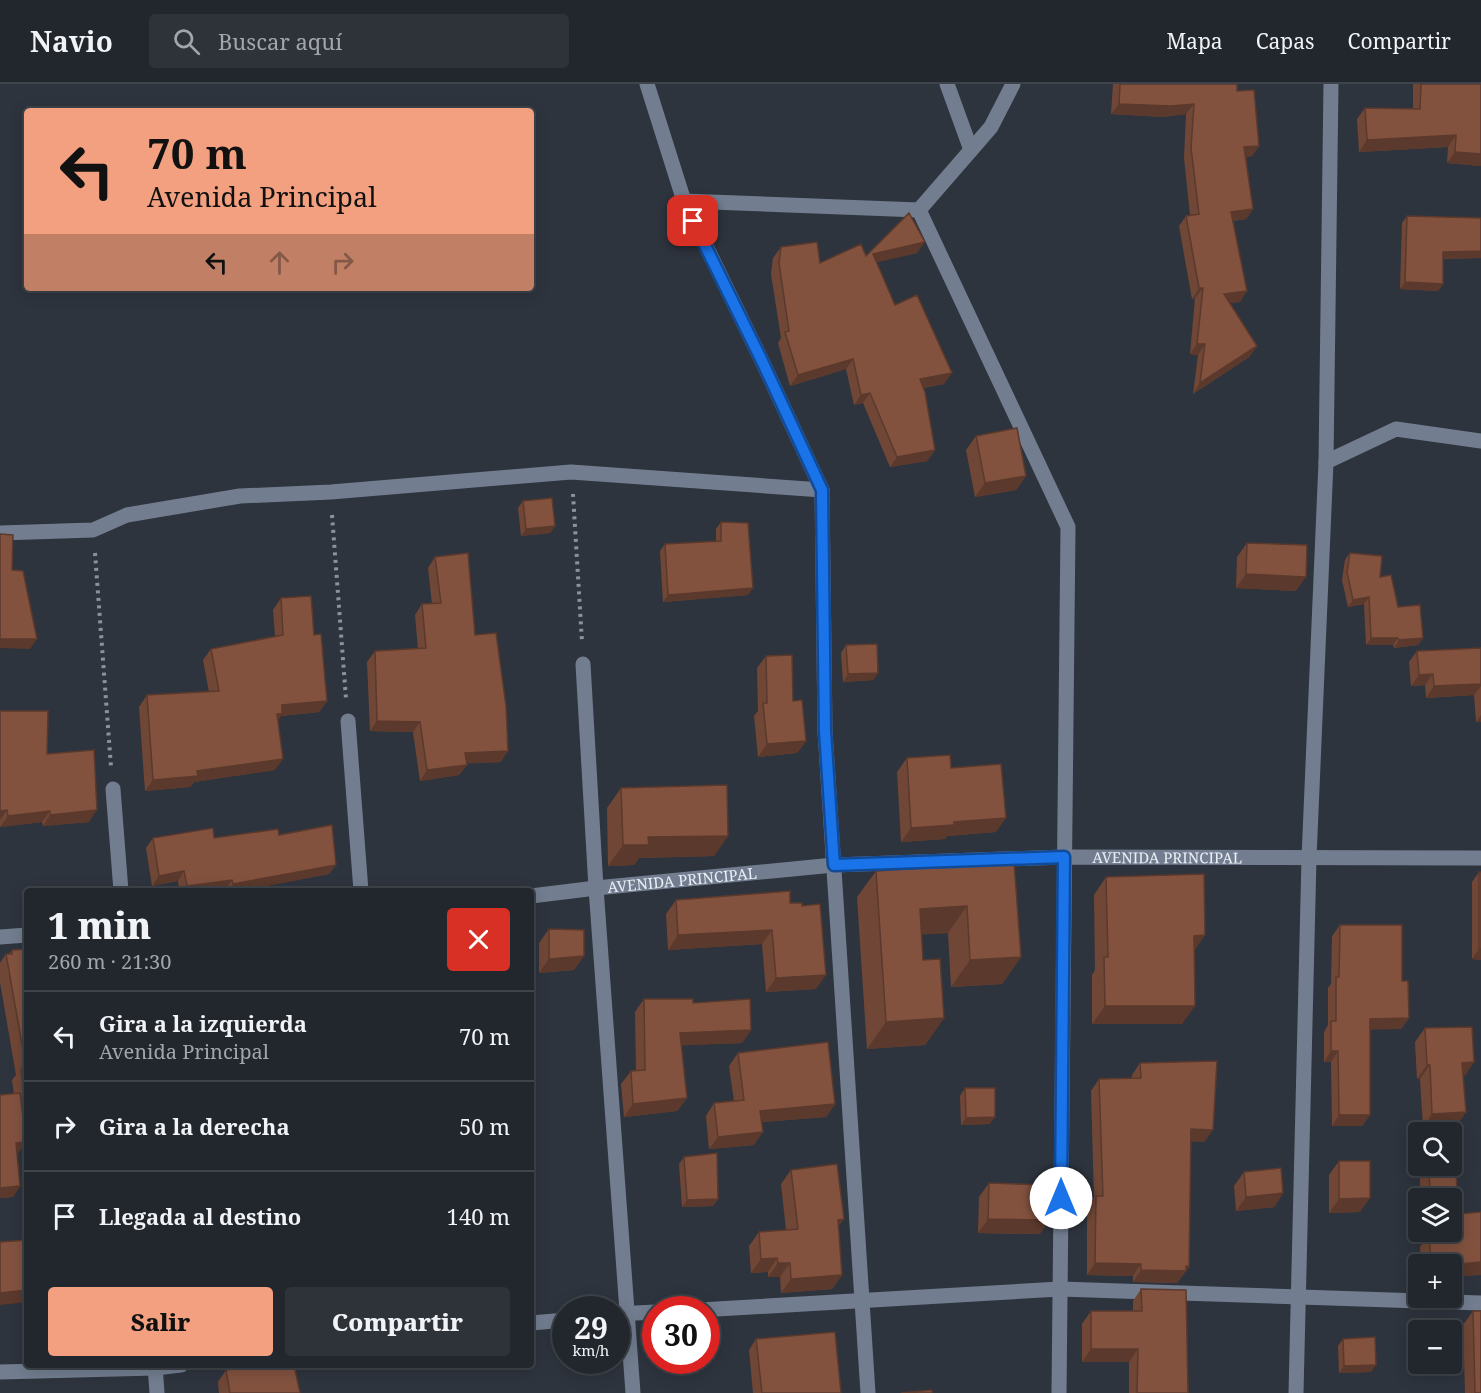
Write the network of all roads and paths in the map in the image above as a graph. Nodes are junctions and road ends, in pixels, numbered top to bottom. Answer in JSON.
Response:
{"nodes":[{"id":1,"x":647,"y":84,"type":"edge"},
{"id":2,"x":948,"y":84,"type":"edge"},
{"id":3,"x":1013,"y":84,"type":"edge"},
{"id":4,"x":1332,"y":84,"type":"edge"},
{"id":5,"x":971,"y":150,"type":"junction"},
{"id":6,"x":684,"y":201,"type":"junction"},
{"id":7,"x":919,"y":210,"type":"junction"},
{"id":8,"x":1481,"y":441,"type":"edge"},
{"id":9,"x":1326,"y":462,"type":"junction"},
{"id":10,"x":571,"y":472,"type":"junction"},
{"id":11,"x":822,"y":490,"type":"junction"},
{"id":12,"x":331,"y":492,"type":"junction"},
{"id":13,"x":93,"y":530,"type":"junction"},
{"id":14,"x":0,"y":533,"type":"edge"},
{"id":15,"x":583,"y":664,"type":"joint"},
{"id":16,"x":348,"y":721,"type":"joint"},
{"id":17,"x":113,"y":789,"type":"joint"},
{"id":18,"x":1064,"y":857,"type":"junction"},
{"id":19,"x":1309,"y":858,"type":"junction"},
{"id":20,"x":1481,"y":858,"type":"edge"},
{"id":21,"x":834,"y":865,"type":"junction"},
{"id":22,"x":121,"y":888,"type":"edge"},
{"id":23,"x":361,"y":888,"type":"edge"},
{"id":24,"x":596,"y":888,"type":"junction"},
{"id":25,"x":534,"y":896,"type":"edge"},
{"id":26,"x":24,"y":935,"type":"edge"},
{"id":27,"x":0,"y":937,"type":"edge"},
{"id":28,"x":1060,"y":1289,"type":"junction"},
{"id":29,"x":1298,"y":1295,"type":"junction"},
{"id":30,"x":621,"y":1296,"type":"edge"},
{"id":31,"x":863,"y":1301,"type":"junction"},
{"id":32,"x":1481,"y":1303,"type":"edge"},
{"id":33,"x":720,"y":1309,"type":"edge"},
{"id":34,"x":552,"y":1321,"type":"edge"},
{"id":35,"x":534,"y":1323,"type":"edge"},
{"id":36,"x":124,"y":1368,"type":"edge"},
{"id":37,"x":155,"y":1368,"type":"edge"},
{"id":38,"x":630,"y":1371,"type":"edge"},
{"id":39,"x":0,"y":1372,"type":"edge"},
{"id":40,"x":157,"y":1393,"type":"edge"},
{"id":41,"x":633,"y":1393,"type":"edge"},
{"id":42,"x":868,"y":1393,"type":"edge"},
{"id":43,"x":1059,"y":1393,"type":"edge"},
{"id":44,"x":1296,"y":1393,"type":"edge"}],
"edges":[{"from":1,"to":6,"type":"street"},
{"from":2,"to":5,"type":"street"},
{"from":3,"to":5,"type":"street"},
{"from":4,"to":9,"type":"street"},
{"from":5,"to":7,"type":"street"},
{"from":6,"to":7,"type":"street"},
{"from":6,"to":11,"type":"street"},
{"from":7,"to":18,"type":"street"},
{"from":8,"to":9,"type":"street"},
{"from":9,"to":19,"type":"street"},
{"from":10,"to":11,"type":"street"},
{"from":10,"to":12,"type":"street"},
{"from":10,"to":15,"type":"path"},
{"from":11,"to":21,"type":"street"},
{"from":12,"to":13,"type":"street"},
{"from":12,"to":16,"type":"path"},
{"from":13,"to":14,"type":"street"},
{"from":13,"to":17,"type":"path"},
{"from":15,"to":24,"type":"street"},
{"from":16,"to":23,"type":"street"},
{"from":17,"to":22,"type":"street"},
{"from":18,"to":19,"type":"street","name":"AVENIDA PRINCIPAL"},
{"from":18,"to":21,"type":"street","name":"AVENIDA PRINCIPAL"},
{"from":18,"to":28,"type":"street"},
{"from":19,"to":20,"type":"street","name":"AVENIDA PRINCIPAL"},
{"from":19,"to":29,"type":"street"},
{"from":21,"to":24,"type":"street","name":"AVENIDA PRINCIPAL"},
{"from":21,"to":31,"type":"street"},
{"from":24,"to":25,"type":"street","name":"AVENIDA PRINCIPAL"},
{"from":24,"to":30,"type":"street"},
{"from":26,"to":27,"type":"street"},
{"from":28,"to":29,"type":"street"},
{"from":28,"to":31,"type":"street"},
{"from":28,"to":43,"type":"street"},
{"from":29,"to":32,"type":"street"},
{"from":29,"to":44,"type":"street"},
{"from":31,"to":33,"type":"street"},
{"from":31,"to":42,"type":"street"},
{"from":34,"to":35,"type":"street"},
{"from":36,"to":39,"type":"street"},
{"from":37,"to":40,"type":"street"},
{"from":38,"to":41,"type":"street"}]}
